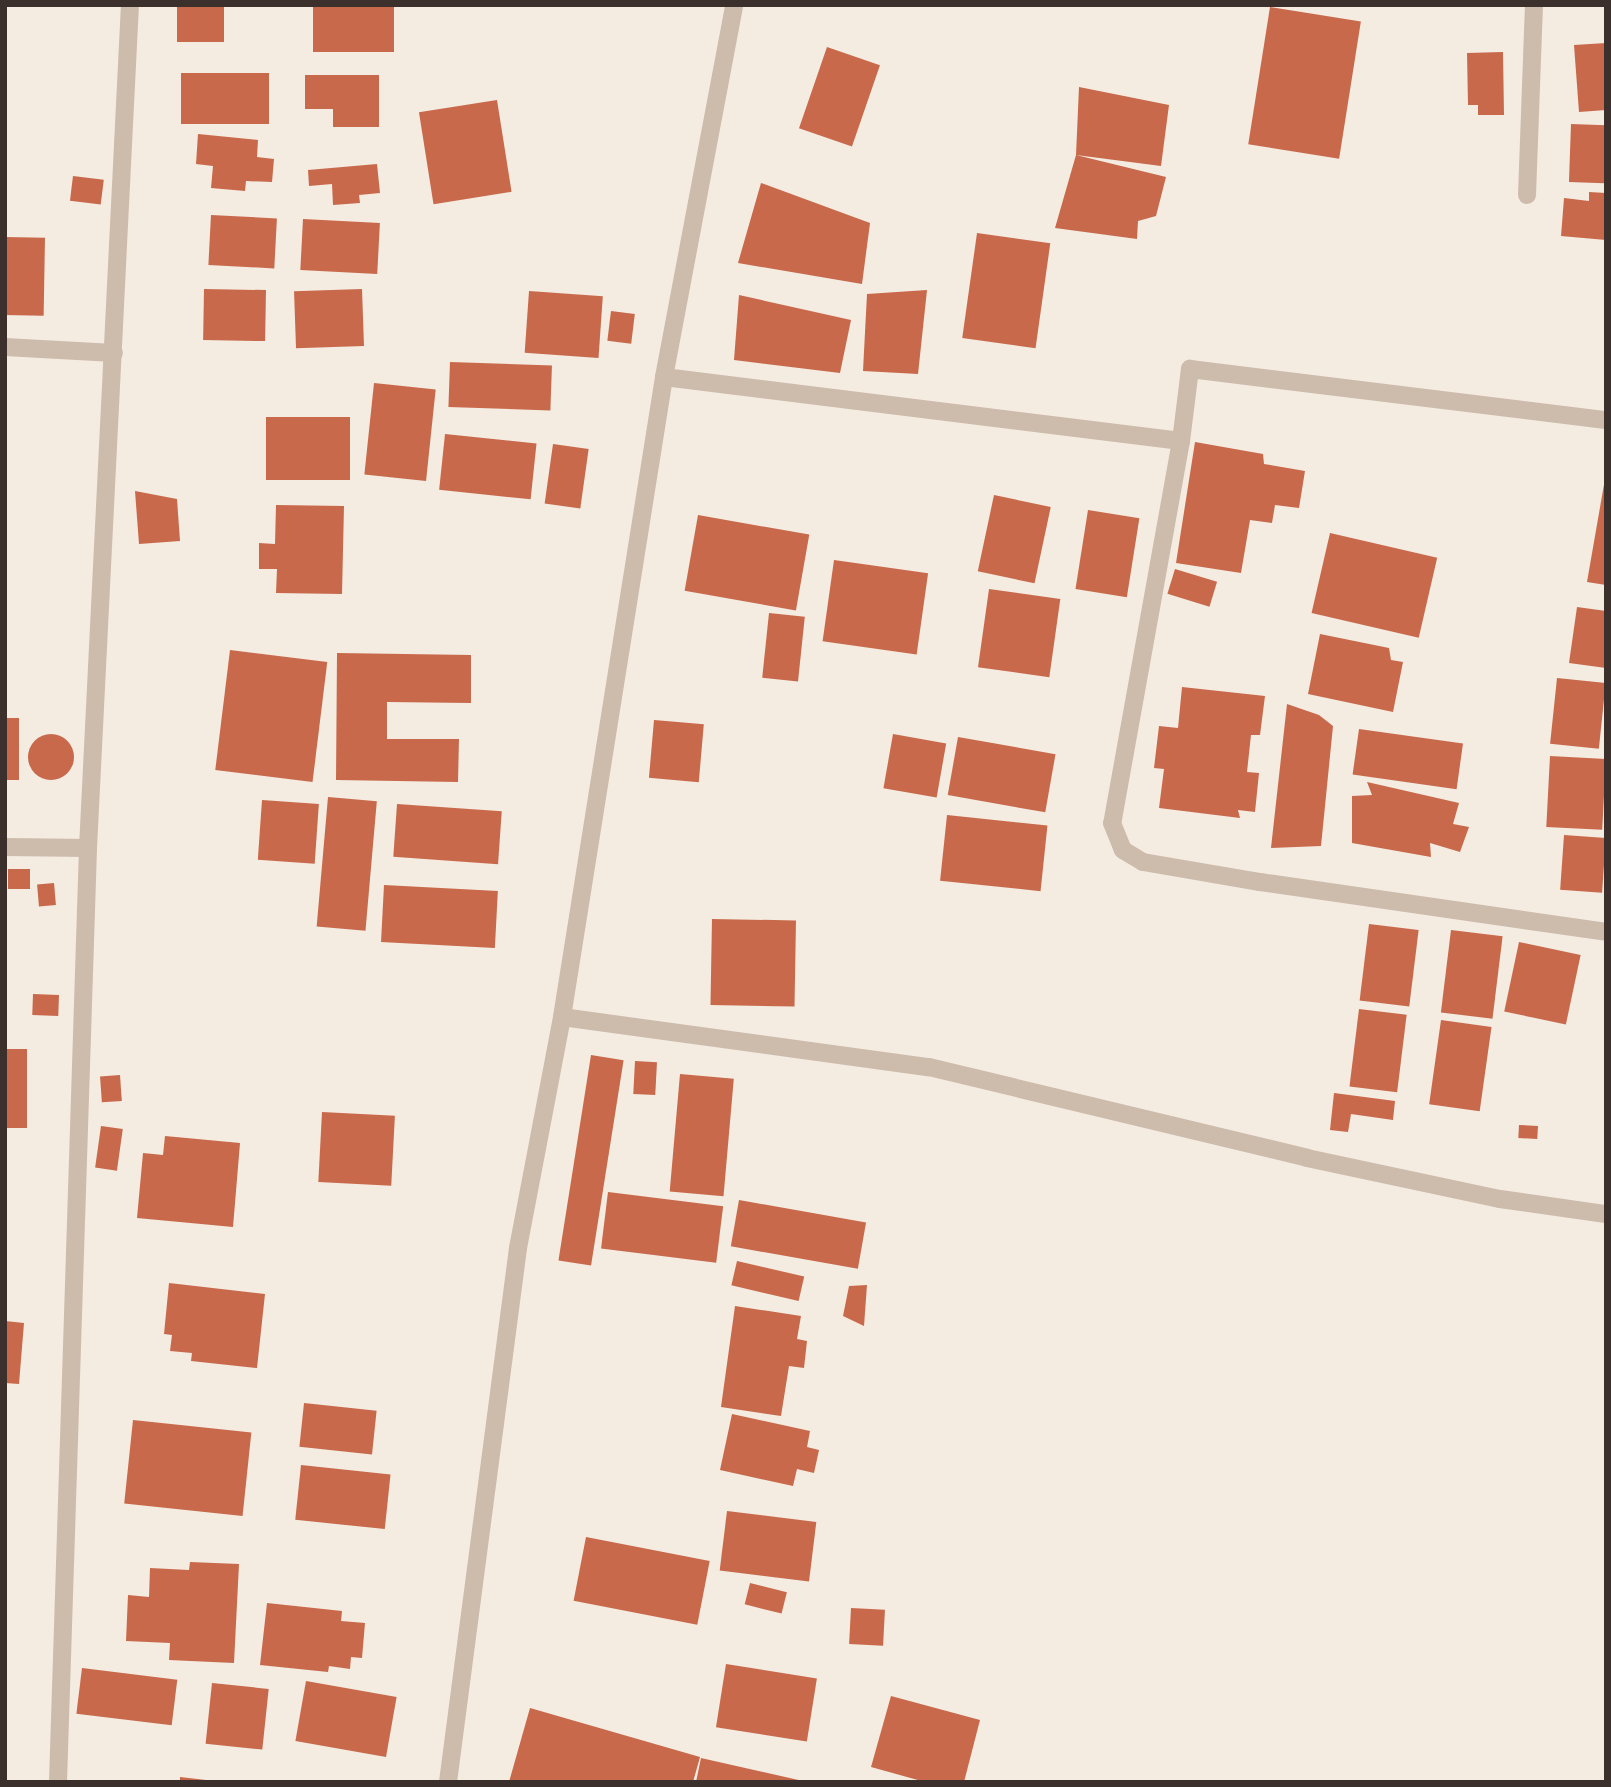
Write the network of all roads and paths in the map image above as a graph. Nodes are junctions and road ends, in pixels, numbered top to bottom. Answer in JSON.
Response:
{"nodes":[{"id":1,"x":130,"y":5,"type":"edge"},
{"id":2,"x":734,"y":5,"type":"edge"},
{"id":3,"x":1534,"y":5,"type":"edge"},
{"id":4,"x":1527,"y":195,"type":"dead end"},
{"id":5,"x":5,"y":347,"type":"edge"},
{"id":6,"x":114,"y":353,"type":"junction"},
{"id":7,"x":664,"y":377,"type":"junction"},
{"id":8,"x":1606,"y":420,"type":"edge"},
{"id":9,"x":1181,"y":441,"type":"junction"},
{"id":10,"x":5,"y":847,"type":"edge"},
{"id":11,"x":88,"y":848,"type":"junction"},
{"id":12,"x":1606,"y":932,"type":"edge"},
{"id":13,"x":562,"y":1017,"type":"junction"},
{"id":14,"x":1606,"y":1214,"type":"edge"},
{"id":15,"x":58,"y":1782,"type":"edge"},
{"id":16,"x":448,"y":1782,"type":"edge"}],
"edges":[{"from":1,"to":6,"type":"street"},
{"from":2,"to":7,"type":"street"},
{"from":3,"to":4,"type":"street"},
{"from":5,"to":6,"type":"street"},
{"from":6,"to":11,"type":"street"},
{"from":7,"to":9,"type":"street"},
{"from":7,"to":13,"type":"street"},
{"from":8,"to":9,"type":"street"},
{"from":9,"to":12,"type":"street"},
{"from":10,"to":11,"type":"street"},
{"from":11,"to":15,"type":"street"},
{"from":13,"to":14,"type":"street"},
{"from":13,"to":16,"type":"street"}]}
